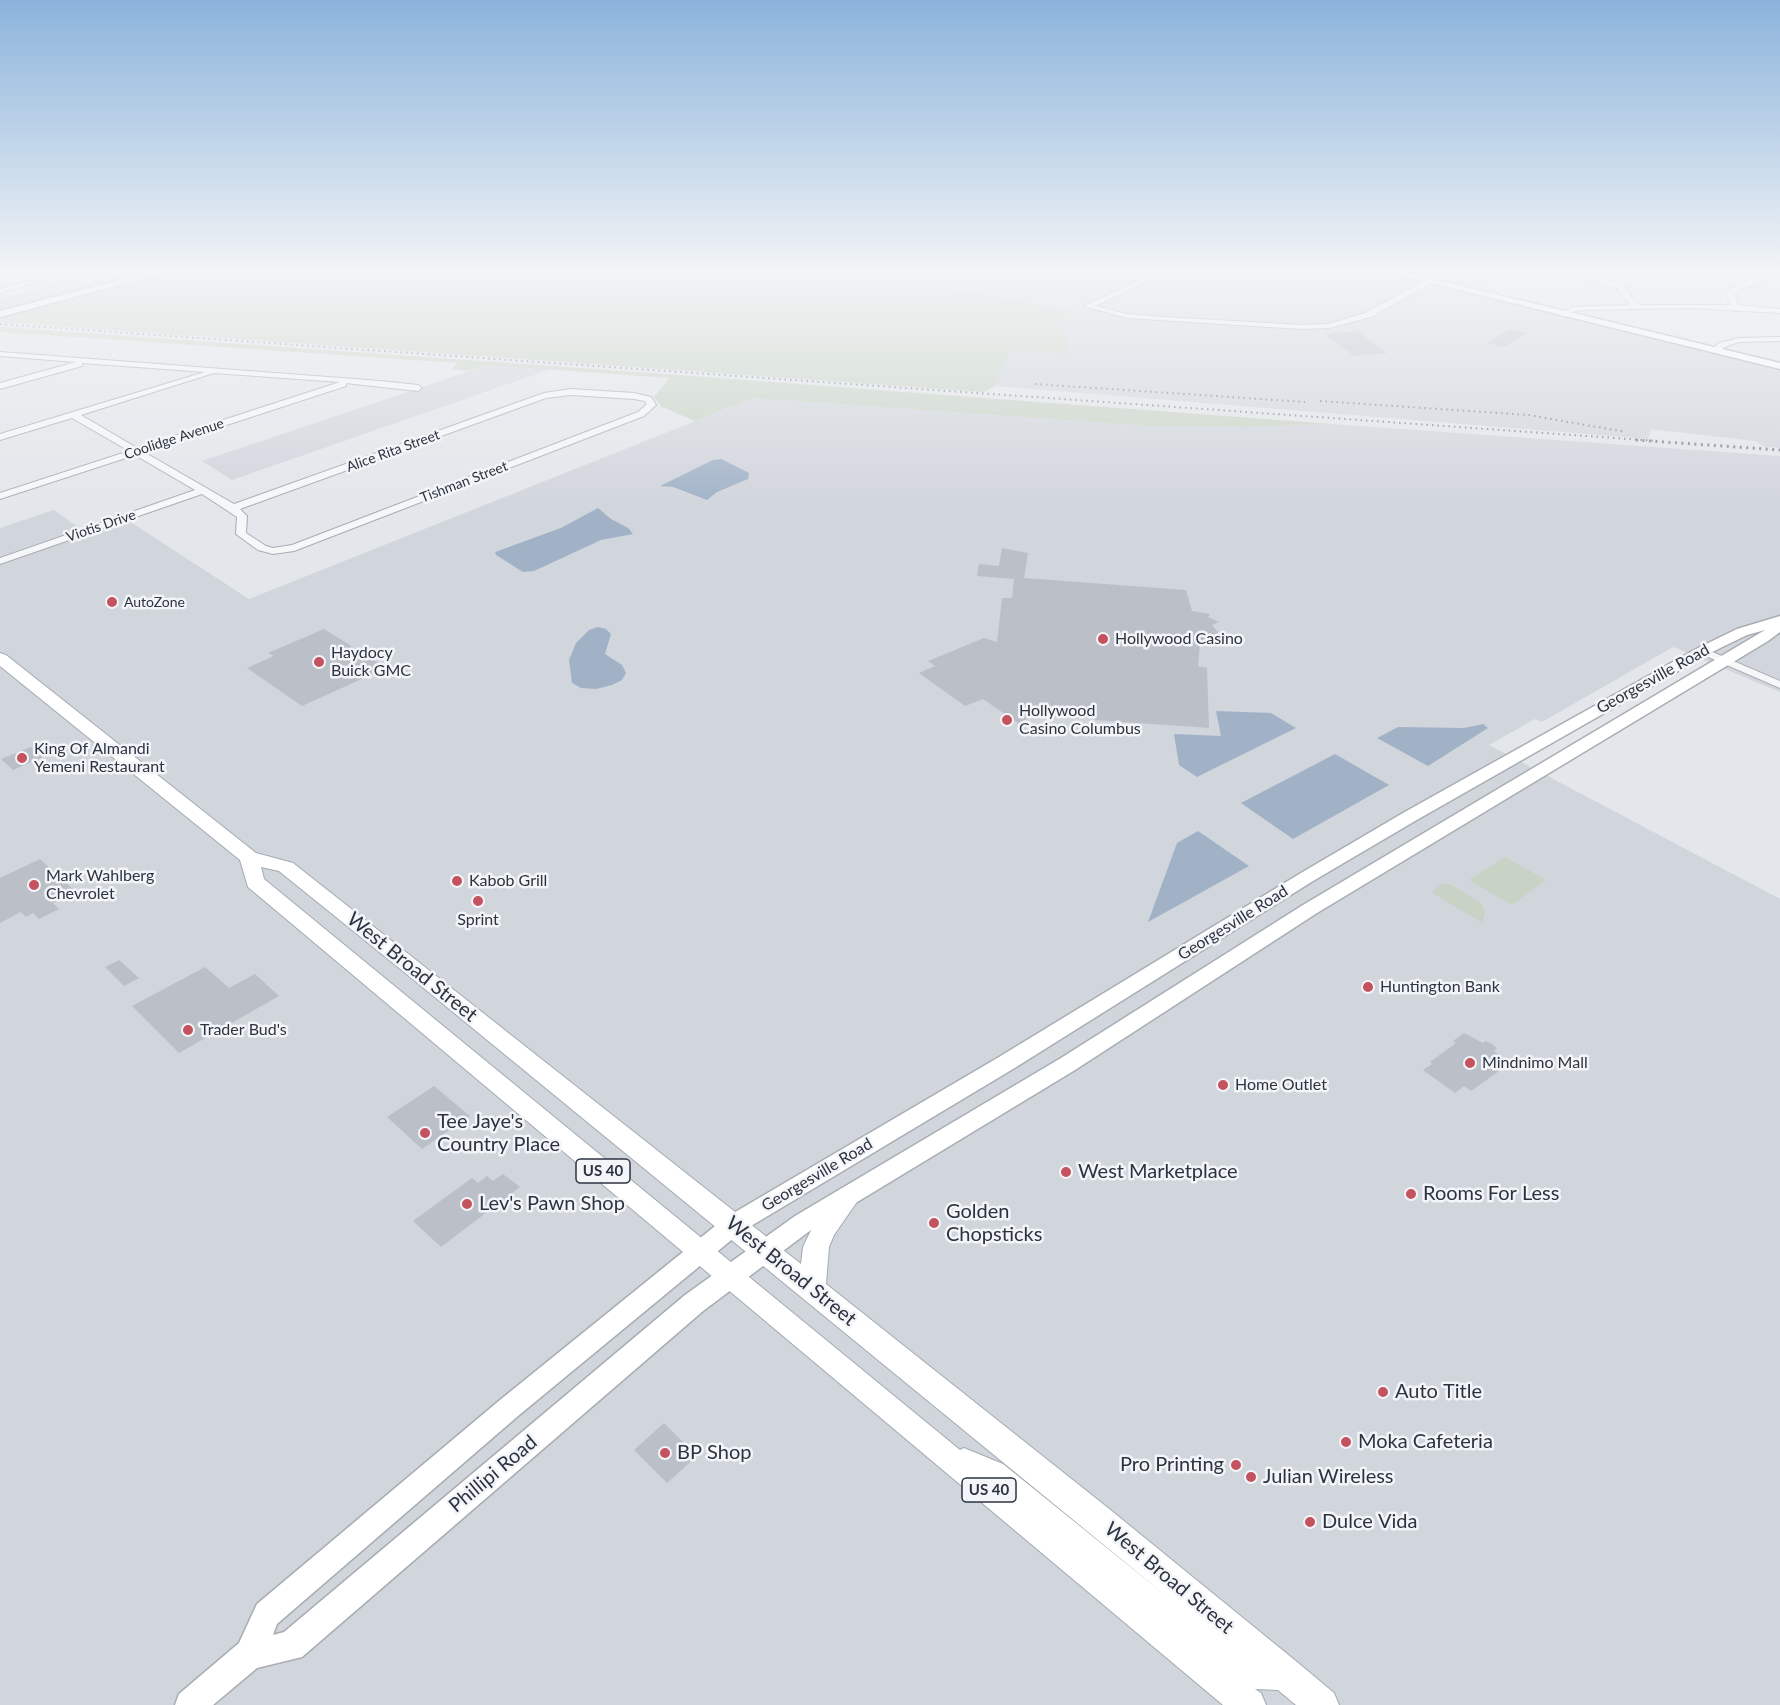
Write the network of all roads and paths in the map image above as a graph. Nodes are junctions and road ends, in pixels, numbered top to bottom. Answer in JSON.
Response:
{"nodes":[{"id":1,"x":1717,"y":351,"type":"edge"},
{"id":2,"x":0,"y":354,"type":"edge"},
{"id":3,"x":90,"y":361,"type":"junction"},
{"id":4,"x":1780,"y":366,"type":"edge"},
{"id":5,"x":218,"y":371,"type":"junction"},
{"id":6,"x":347,"y":381,"type":"junction"},
{"id":7,"x":0,"y":386,"type":"edge"},
{"id":8,"x":418,"y":388,"type":"dead end"},
{"id":9,"x":652,"y":405,"type":"joint"},
{"id":10,"x":74,"y":415,"type":"junction"},
{"id":11,"x":0,"y":437,"type":"edge"},
{"id":12,"x":137,"y":451,"type":"junction"},
{"id":13,"x":202,"y":490,"type":"junction"},
{"id":14,"x":0,"y":496,"type":"edge"},
{"id":15,"x":233,"y":508,"type":"junction"},
{"id":16,"x":0,"y":561,"type":"edge"},
{"id":17,"x":1780,"y":620,"type":"edge"},
{"id":18,"x":1780,"y":625,"type":"edge"},
{"id":19,"x":1703,"y":651,"type":"junction"},
{"id":20,"x":0,"y":658,"type":"edge"},
{"id":21,"x":1725,"y":660,"type":"junction"},
{"id":22,"x":1780,"y":685,"type":"edge"},
{"id":23,"x":1562,"y":730,"type":"junction"},
{"id":24,"x":1466,"y":815,"type":"junction"},
{"id":25,"x":249,"y":857,"type":"junction"},
{"id":26,"x":849,"y":1196,"type":"junction"},
{"id":27,"x":733,"y":1225,"type":"junction"},
{"id":28,"x":764,"y":1250,"type":"junction"},
{"id":29,"x":700,"y":1252,"type":"junction"},
{"id":30,"x":729,"y":1276,"type":"junction"},
{"id":31,"x":812,"y":1287,"type":"junction"},
{"id":32,"x":942,"y":1452,"type":"junction"},
{"id":33,"x":250,"y":1654,"type":"junction"},
{"id":34,"x":1285,"y":1674,"type":"junction"},
{"id":35,"x":190,"y":1705,"type":"edge"},
{"id":36,"x":1249,"y":1705,"type":"edge"},
{"id":37,"x":1322,"y":1705,"type":"edge"}],
"edges":[{"from":1,"to":4,"type":"main road"},
{"from":2,"to":3,"type":"street"},
{"from":3,"to":5,"type":"street"},
{"from":3,"to":7,"type":"street"},
{"from":5,"to":6,"type":"street"},
{"from":5,"to":10,"type":"street"},
{"from":6,"to":8,"type":"street"},
{"from":6,"to":12,"type":"street","name":"Coolidge Avenue"},
{"from":9,"to":15,"type":"street","name":"Alice Rita Street"},
{"from":9,"to":15,"type":"street","name":"Tishman Street"},
{"from":10,"to":11,"type":"street"},
{"from":10,"to":12,"type":"street"},
{"from":12,"to":13,"type":"street"},
{"from":12,"to":14,"type":"street","name":"Coolidge Avenue"},
{"from":13,"to":15,"type":"street"},
{"from":13,"to":16,"type":"street","name":"Viotis Drive"},
{"from":17,"to":19,"type":"main road","name":"Georgesville Road"},
{"from":18,"to":21,"type":"main road","name":"Georgesville Road"},
{"from":19,"to":21,"type":"street"},
{"from":19,"to":23,"type":"main road","name":"Georgesville Road"},
{"from":20,"to":25,"type":"main road","name":"West Broad Street","number":"US 40"},
{"from":21,"to":22,"type":"street"},
{"from":21,"to":24,"type":"main road","name":"Georgesville Road"},
{"from":23,"to":24,"type":"main road"},
{"from":23,"to":27,"type":"main road","name":"Georgesville Road"},
{"from":24,"to":26,"type":"main road","name":"Georgesville Road"},
{"from":25,"to":27,"type":"main road","name":"West Broad Street","number":"US 40"},
{"from":25,"to":29,"type":"main road","name":"West Broad Street","number":"US 40"},
{"from":26,"to":28,"type":"main road","name":"Georgesville Road"},
{"from":26,"to":31,"type":"main road"},
{"from":27,"to":28,"type":"main road","name":"West Broad Street","number":"US 40"},
{"from":27,"to":29,"type":"main road","name":"Georgesville Road"},
{"from":28,"to":30,"type":"main road","name":"Georgesville Road"},
{"from":28,"to":31,"type":"main road","name":"West Broad Street","number":"US 40"},
{"from":29,"to":30,"type":"main road","name":"West Broad Street","number":"US 40"},
{"from":29,"to":33,"type":"main road","name":"Phillipi Road"},
{"from":30,"to":32,"type":"main road","name":"West Broad Street","number":"US 40"},
{"from":30,"to":33,"type":"main road","name":"Phillipi Road"},
{"from":31,"to":34,"type":"main road","name":"West Broad Street","number":"US 40"},
{"from":32,"to":34,"type":"main road"},
{"from":32,"to":36,"type":"main road","name":"West Broad Street","number":"US 40"},
{"from":33,"to":35,"type":"main road","name":"Phillipi Road"},
{"from":34,"to":37,"type":"main road","name":"West Broad Street","number":"US 40"}]}
